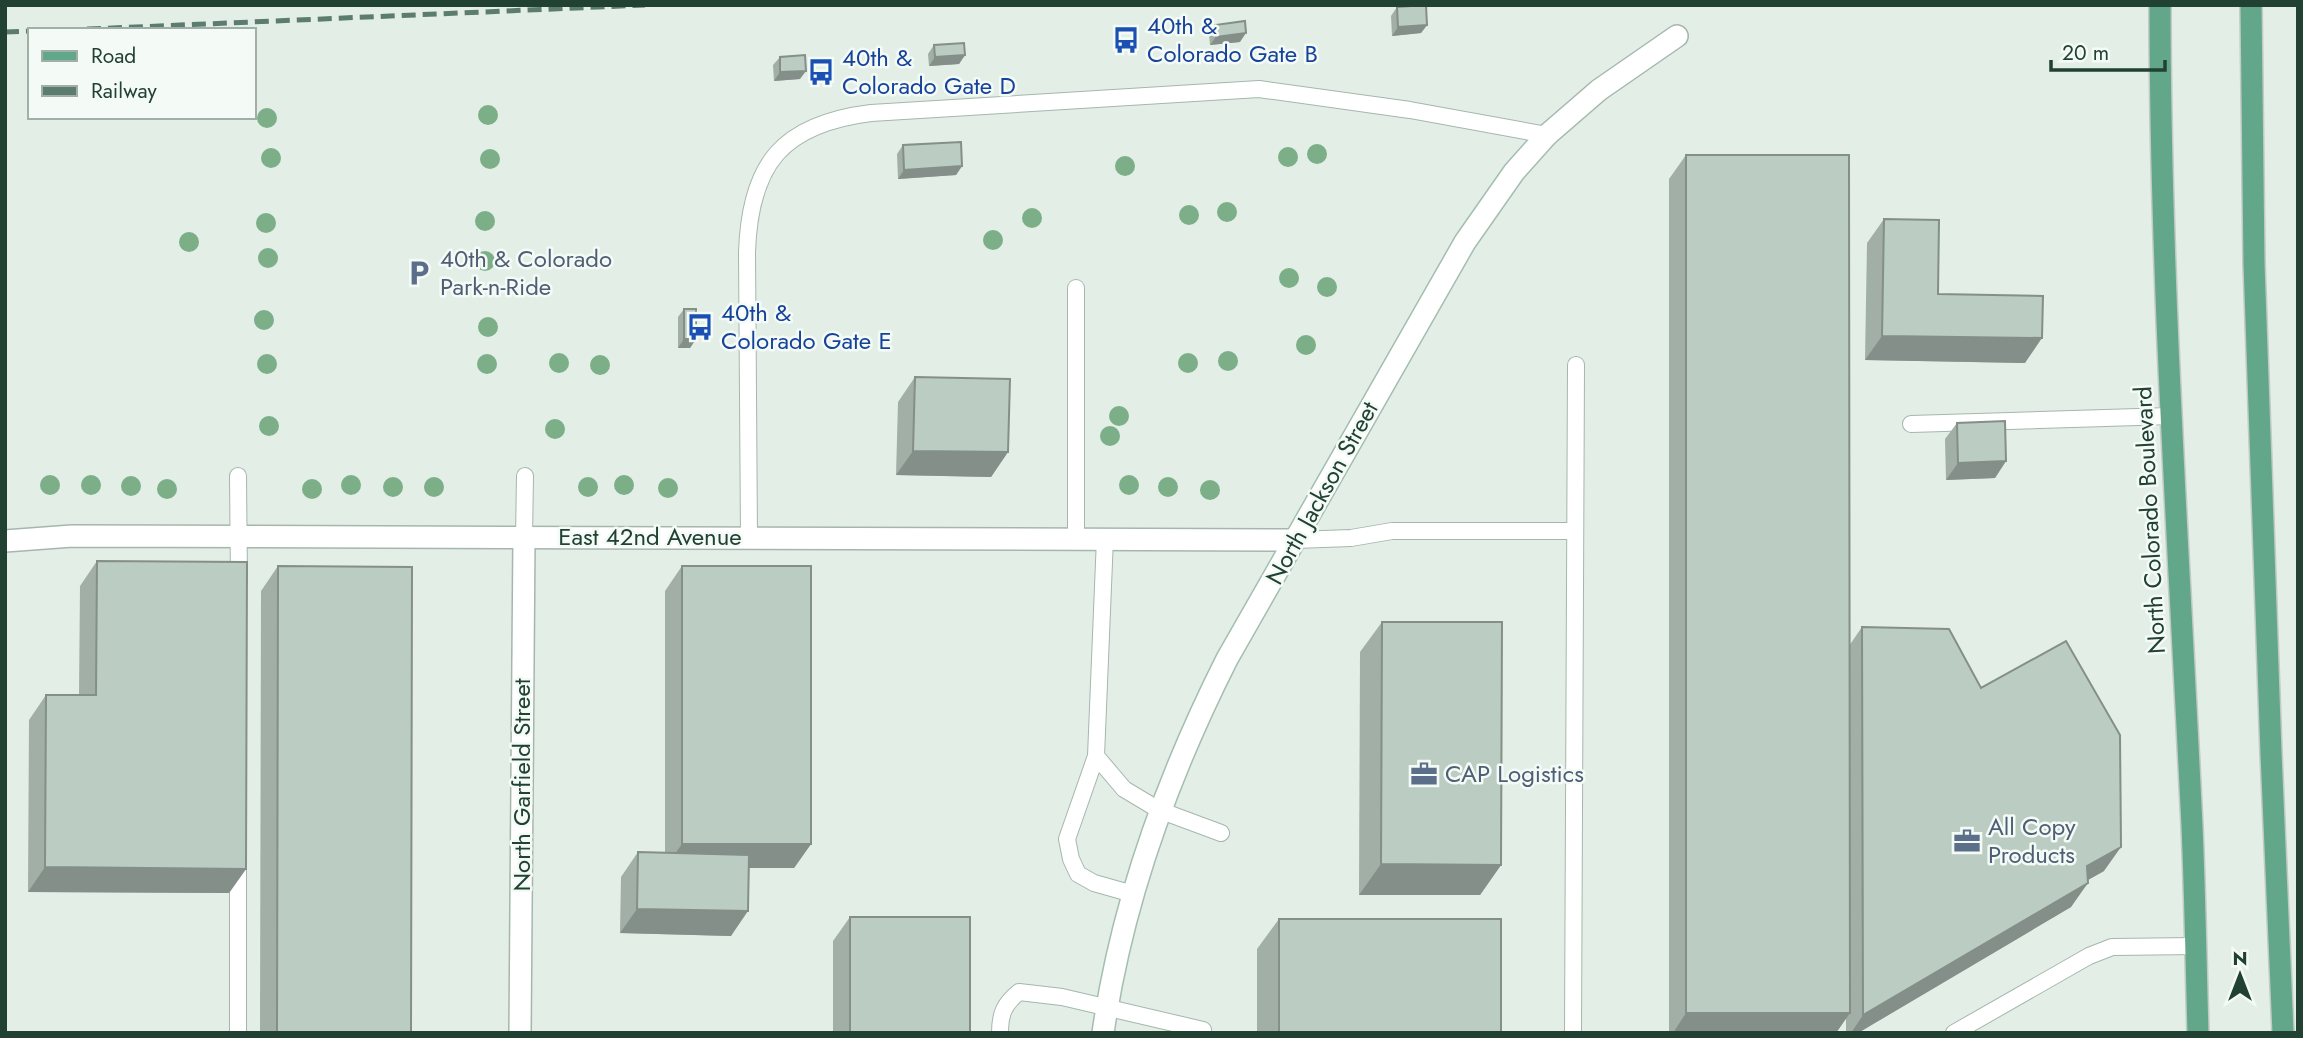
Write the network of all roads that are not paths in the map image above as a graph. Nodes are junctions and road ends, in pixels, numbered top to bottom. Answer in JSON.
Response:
{"nodes":[{"id":1,"x":2160,"y":5,"type":"edge"},
{"id":2,"x":2251,"y":5,"type":"edge"},
{"id":3,"x":1677,"y":36,"type":"dead end"},
{"id":4,"x":1547,"y":135,"type":"junction"},
{"id":5,"x":1076,"y":288,"type":"dead end"},
{"id":6,"x":1576,"y":365,"type":"dead end"},
{"id":7,"x":2170,"y":416,"type":"junction"},
{"id":8,"x":1911,"y":424,"type":"dead end"},
{"id":9,"x":238,"y":476,"type":"dead end"},
{"id":10,"x":525,"y":476,"type":"dead end"},
{"id":11,"x":1575,"y":531,"type":"junction"},
{"id":12,"x":524,"y":537,"type":"junction"},
{"id":13,"x":239,"y":538,"type":"junction"},
{"id":14,"x":749,"y":538,"type":"junction"},
{"id":15,"x":1105,"y":538,"type":"junction"},
{"id":16,"x":1076,"y":540,"type":"junction"},
{"id":17,"x":1295,"y":540,"type":"junction"},
{"id":18,"x":5,"y":541,"type":"edge"},
{"id":19,"x":239,"y":592,"type":"edge"},
{"id":20,"x":1096,"y":756,"type":"junction"},
{"id":21,"x":1159,"y":810,"type":"junction"},
{"id":22,"x":1221,"y":833,"type":"dead end"},
{"id":23,"x":238,"y":839,"type":"edge"},
{"id":24,"x":1132,"y":894,"type":"junction"},
{"id":25,"x":2195,"y":946,"type":"junction"},
{"id":26,"x":1107,"y":1009,"type":"junction"},
{"id":27,"x":1203,"y":1030,"type":"dead end"},
{"id":28,"x":238,"y":1033,"type":"edge"},
{"id":29,"x":520,"y":1033,"type":"edge"},
{"id":30,"x":1000,"y":1033,"type":"edge"},
{"id":31,"x":1103,"y":1033,"type":"edge"},
{"id":32,"x":1573,"y":1033,"type":"edge"},
{"id":33,"x":1954,"y":1033,"type":"edge"},
{"id":34,"x":2198,"y":1033,"type":"edge"},
{"id":35,"x":2283,"y":1033,"type":"edge"}],
"edges":[{"from":1,"to":7,"type":"main road","name":"North Colorado Boulevard"},
{"from":2,"to":35,"type":"main road"},
{"from":3,"to":4,"type":"street","name":"North Jackson Street"},
{"from":4,"to":14,"type":"lane"},
{"from":4,"to":17,"type":"street","name":"North Jackson Street"},
{"from":5,"to":16,"type":"lane"},
{"from":6,"to":11,"type":"lane"},
{"from":7,"to":8,"type":"lane"},
{"from":7,"to":25,"type":"main road","name":"North Colorado Boulevard"},
{"from":9,"to":13,"type":"lane"},
{"from":10,"to":12,"type":"lane"},
{"from":11,"to":17,"type":"lane"},
{"from":11,"to":32,"type":"lane"},
{"from":12,"to":13,"type":"street","name":"East 42nd Avenue"},
{"from":12,"to":14,"type":"street","name":"East 42nd Avenue"},
{"from":12,"to":29,"type":"street","name":"North Garfield Street"},
{"from":13,"to":18,"type":"street","name":"East 42nd Avenue"},
{"from":13,"to":19,"type":"lane"},
{"from":14,"to":16,"type":"street","name":"East 42nd Avenue"},
{"from":15,"to":16,"type":"street","name":"East 42nd Avenue"},
{"from":15,"to":17,"type":"street","name":"East 42nd Avenue"},
{"from":15,"to":20,"type":"lane"},
{"from":17,"to":21,"type":"street","name":"North Jackson Street"},
{"from":20,"to":21,"type":"lane"},
{"from":20,"to":24,"type":"lane"},
{"from":21,"to":22,"type":"lane"},
{"from":21,"to":24,"type":"street","name":"North Jackson Street"},
{"from":23,"to":28,"type":"lane"},
{"from":24,"to":26,"type":"street","name":"North Jackson Street"},
{"from":25,"to":33,"type":"lane"},
{"from":25,"to":34,"type":"main road","name":"North Colorado Boulevard"},
{"from":26,"to":27,"type":"lane"},
{"from":26,"to":30,"type":"lane"},
{"from":26,"to":31,"type":"street","name":"North Jackson Street"}]}
